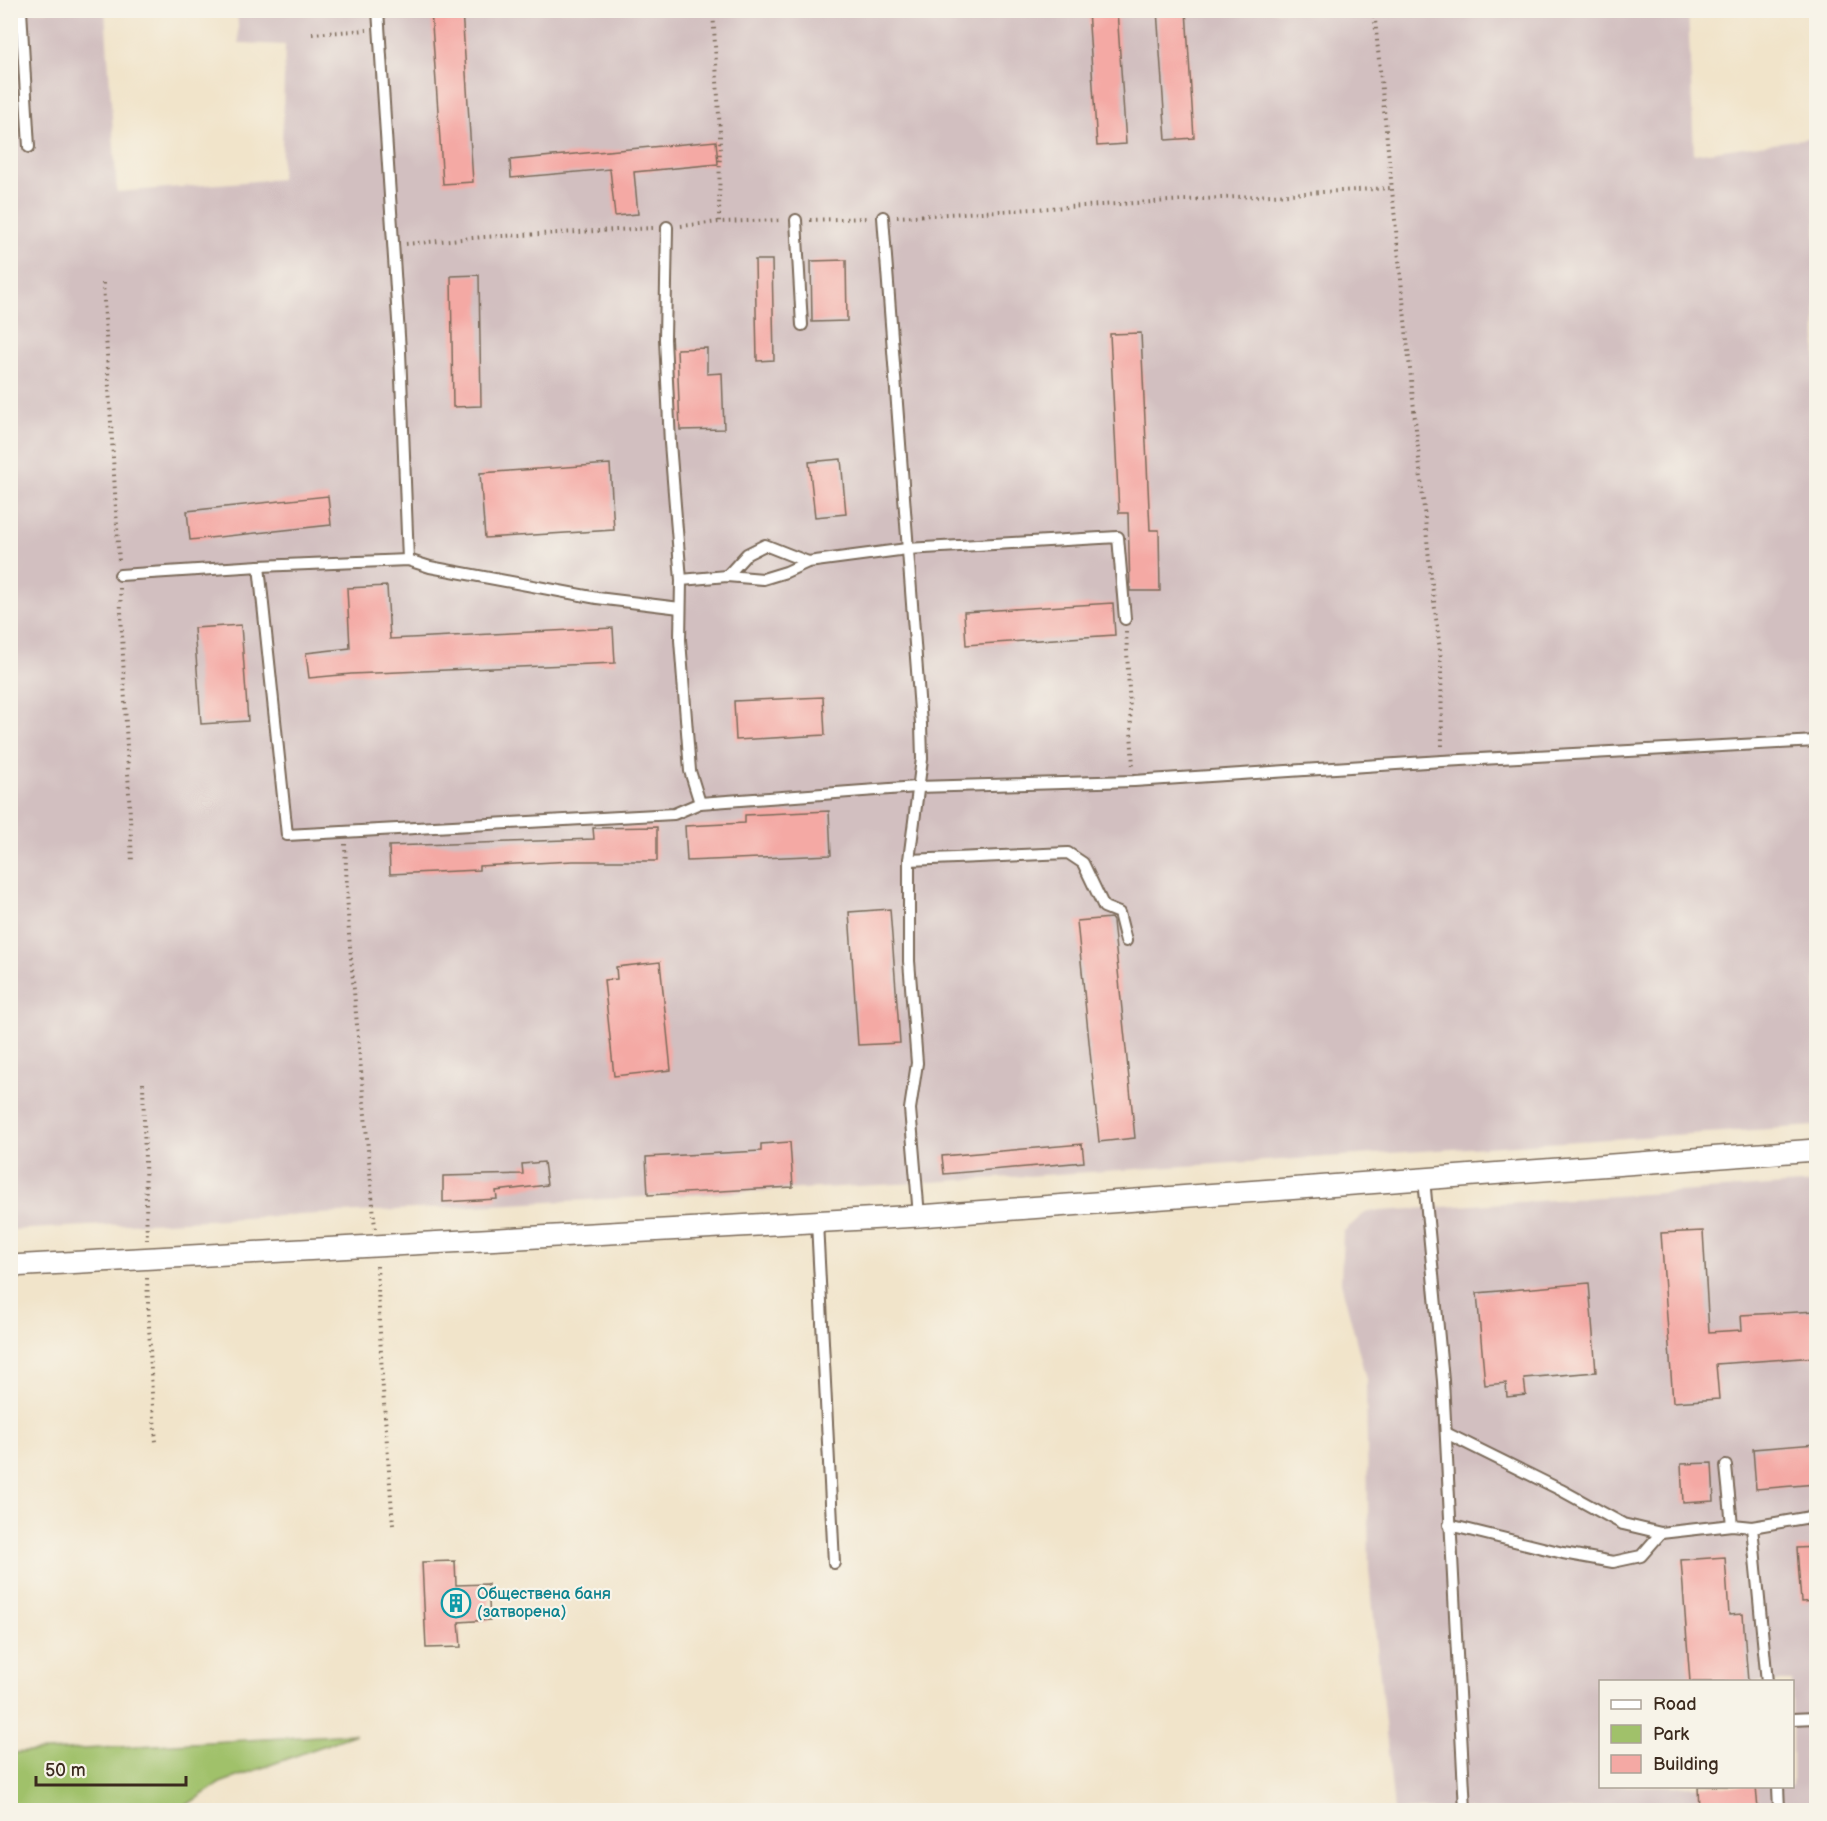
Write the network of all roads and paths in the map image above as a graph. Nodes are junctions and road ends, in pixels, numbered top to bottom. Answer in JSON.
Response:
{"nodes":[{"id":1,"x":21,"y":10,"type":"edge"},
{"id":2,"x":378,"y":10,"type":"edge"},
{"id":3,"x":713,"y":10,"type":"edge"},
{"id":4,"x":1374,"y":10,"type":"edge"},
{"id":5,"x":379,"y":28,"type":"junction"},
{"id":6,"x":312,"y":34,"type":"dead end"},
{"id":7,"x":29,"y":147,"type":"dead end"},
{"id":8,"x":883,"y":218,"type":"dead end"},
{"id":9,"x":796,"y":220,"type":"dead end"},
{"id":10,"x":719,"y":222,"type":"dead end"},
{"id":11,"x":667,"y":227,"type":"dead end"},
{"id":12,"x":103,"y":283,"type":"dead end"},
{"id":13,"x":802,"y":325,"type":"dead end"},
{"id":14,"x":907,"y":549,"type":"junction"},
{"id":15,"x":408,"y":560,"type":"junction"},
{"id":16,"x":808,"y":562,"type":"junction"},
{"id":17,"x":259,"y":566,"type":"junction"},
{"id":18,"x":120,"y":574,"type":"junction"},
{"id":19,"x":727,"y":576,"type":"junction"},
{"id":20,"x":681,"y":580,"type":"junction"},
{"id":21,"x":680,"y":608,"type":"junction"},
{"id":22,"x":1125,"y":619,"type":"joint"},
{"id":23,"x":1816,"y":741,"type":"edge"},
{"id":24,"x":1442,"y":761,"type":"junction"},
{"id":25,"x":1134,"y":781,"type":"junction"},
{"id":26,"x":917,"y":787,"type":"junction"},
{"id":27,"x":700,"y":803,"type":"junction"},
{"id":28,"x":344,"y":831,"type":"junction"},
{"id":29,"x":909,"y":860,"type":"junction"},
{"id":30,"x":132,"y":863,"type":"dead end"},
{"id":31,"x":1126,"y":941,"type":"dead end"},
{"id":32,"x":1816,"y":1150,"type":"edge"},
{"id":33,"x":1424,"y":1179,"type":"junction"},
{"id":34,"x":919,"y":1216,"type":"junction"},
{"id":35,"x":817,"y":1222,"type":"junction"},
{"id":36,"x":376,"y":1246,"type":"junction"},
{"id":37,"x":10,"y":1266,"type":"edge"},
{"id":38,"x":1446,"y":1433,"type":"junction"},
{"id":39,"x":1726,"y":1466,"type":"dead end"},
{"id":40,"x":1816,"y":1516,"type":"edge"},
{"id":41,"x":393,"y":1525,"type":"dead end"},
{"id":42,"x":1449,"y":1525,"type":"junction"},
{"id":43,"x":1732,"y":1525,"type":"junction"},
{"id":44,"x":1752,"y":1527,"type":"junction"},
{"id":45,"x":1661,"y":1533,"type":"junction"},
{"id":46,"x":834,"y":1563,"type":"dead end"},
{"id":47,"x":1767,"y":1680,"type":"edge"},
{"id":48,"x":1816,"y":1718,"type":"edge"},
{"id":49,"x":1794,"y":1719,"type":"edge"},
{"id":50,"x":1778,"y":1788,"type":"edge"},
{"id":51,"x":1465,"y":1810,"type":"edge"},
{"id":52,"x":1779,"y":1810,"type":"edge"}],
"edges":[{"from":1,"to":7,"type":"lane"},
{"from":2,"to":5,"type":"lane"},
{"from":3,"to":10,"type":"path"},
{"from":4,"to":24,"type":"path"},
{"from":5,"to":6,"type":"path"},
{"from":5,"to":15,"type":"lane"},
{"from":8,"to":14,"type":"lane"},
{"from":9,"to":13,"type":"lane"},
{"from":11,"to":20,"type":"lane"},
{"from":12,"to":18,"type":"path"},
{"from":14,"to":16,"type":"lane"},
{"from":14,"to":22,"type":"lane"},
{"from":14,"to":26,"type":"lane"},
{"from":15,"to":17,"type":"lane"},
{"from":15,"to":21,"type":"lane"},
{"from":16,"to":19,"type":"lane"},
{"from":16,"to":19,"type":"lane"},
{"from":17,"to":18,"type":"lane"},
{"from":17,"to":28,"type":"lane"},
{"from":18,"to":30,"type":"path"},
{"from":19,"to":20,"type":"lane"},
{"from":20,"to":21,"type":"lane"},
{"from":21,"to":27,"type":"lane"},
{"from":22,"to":25,"type":"path"},
{"from":23,"to":24,"type":"lane"},
{"from":24,"to":25,"type":"lane"},
{"from":25,"to":26,"type":"lane"},
{"from":26,"to":27,"type":"lane"},
{"from":26,"to":29,"type":"lane"},
{"from":27,"to":28,"type":"lane"},
{"from":28,"to":36,"type":"path"},
{"from":29,"to":31,"type":"lane"},
{"from":29,"to":34,"type":"lane"},
{"from":32,"to":33,"type":"street"},
{"from":33,"to":34,"type":"street"},
{"from":33,"to":38,"type":"lane"},
{"from":34,"to":35,"type":"street"},
{"from":35,"to":36,"type":"street"},
{"from":35,"to":46,"type":"lane"},
{"from":36,"to":37,"type":"street"},
{"from":36,"to":41,"type":"path"},
{"from":38,"to":42,"type":"lane"},
{"from":38,"to":45,"type":"lane"},
{"from":39,"to":43,"type":"lane"},
{"from":40,"to":44,"type":"lane"},
{"from":42,"to":45,"type":"lane"},
{"from":42,"to":51,"type":"lane"},
{"from":43,"to":44,"type":"lane"},
{"from":43,"to":45,"type":"lane"},
{"from":44,"to":47,"type":"lane"},
{"from":48,"to":49,"type":"lane"},
{"from":50,"to":52,"type":"lane"}]}
